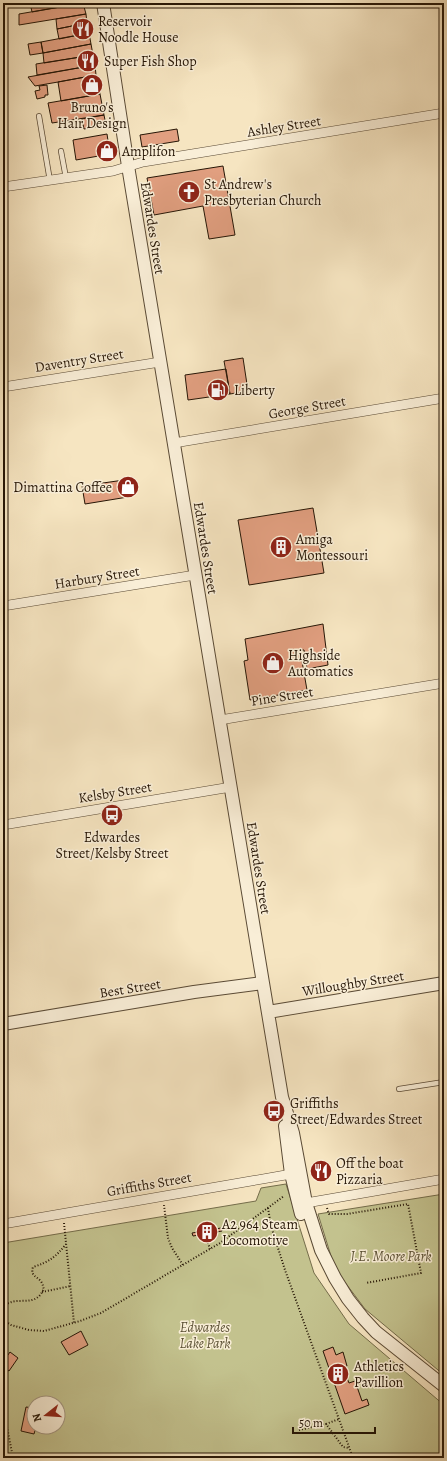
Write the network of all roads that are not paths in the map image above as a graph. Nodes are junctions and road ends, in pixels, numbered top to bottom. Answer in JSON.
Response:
{"nodes":[{"id":1,"x":103,"y":3,"type":"edge"},
{"id":2,"x":444,"y":113,"type":"edge"},
{"id":3,"x":39,"y":116,"type":"dead end"},
{"id":4,"x":61,"y":151,"type":"dead end"},
{"id":5,"x":128,"y":166,"type":"junction"},
{"id":6,"x":66,"y":178,"type":"junction"},
{"id":7,"x":50,"y":181,"type":"junction"},
{"id":8,"x":3,"y":187,"type":"edge"},
{"id":9,"x":160,"y":362,"type":"junction"},
{"id":10,"x":3,"y":387,"type":"edge"},
{"id":11,"x":444,"y":398,"type":"edge"},
{"id":12,"x":174,"y":443,"type":"junction"},
{"id":13,"x":195,"y":575,"type":"junction"},
{"id":14,"x":3,"y":606,"type":"edge"},
{"id":15,"x":444,"y":683,"type":"edge"},
{"id":16,"x":220,"y":720,"type":"junction"},
{"id":17,"x":230,"y":787,"type":"junction"},
{"id":18,"x":3,"y":825,"type":"edge"},
{"id":19,"x":263,"y":983,"type":"junction"},
{"id":20,"x":444,"y":983,"type":"edge"},
{"id":21,"x":268,"y":1012,"type":"junction"},
{"id":22,"x":3,"y":1024,"type":"edge"},
{"id":23,"x":444,"y":1082,"type":"edge"},
{"id":24,"x":399,"y":1089,"type":"dead end"},
{"id":25,"x":295,"y":1174,"type":"junction"},
{"id":26,"x":444,"y":1179,"type":"edge"},
{"id":27,"x":306,"y":1203,"type":"junction"},
{"id":28,"x":3,"y":1224,"type":"edge"},
{"id":29,"x":444,"y":1386,"type":"edge"},
{"id":30,"x":444,"y":1392,"type":"edge"}],
"edges":[{"from":1,"to":5,"type":"street","name":"Edwardes Street"},
{"from":2,"to":5,"type":"street","name":"Ashley Street"},
{"from":3,"to":7,"type":"lane"},
{"from":4,"to":6,"type":"lane"},
{"from":5,"to":6,"type":"street","name":"Ashley Street"},
{"from":5,"to":9,"type":"street","name":"Edwardes Street"},
{"from":6,"to":7,"type":"street","name":"Ashley Street"},
{"from":7,"to":8,"type":"street","name":"Ashley Street"},
{"from":9,"to":10,"type":"street","name":"Daventry Street"},
{"from":9,"to":12,"type":"street","name":"Edwardes Street"},
{"from":11,"to":12,"type":"street","name":"George Street"},
{"from":12,"to":13,"type":"street","name":"Edwardes Street"},
{"from":13,"to":14,"type":"street","name":"Harbury Street"},
{"from":13,"to":16,"type":"street","name":"Edwardes Street"},
{"from":15,"to":16,"type":"street","name":"Pine Street"},
{"from":16,"to":17,"type":"street","name":"Edwardes Street"},
{"from":17,"to":18,"type":"street","name":"Kelsby Street"},
{"from":17,"to":19,"type":"street","name":"Edwardes Street"},
{"from":19,"to":21,"type":"street","name":"Edwardes Street"},
{"from":19,"to":22,"type":"street","name":"Best Street"},
{"from":20,"to":21,"type":"street","name":"Willoughby Street"},
{"from":21,"to":25,"type":"street","name":"Edwardes Street"},
{"from":23,"to":24,"type":"lane"},
{"from":25,"to":27,"type":"street","name":"Edwardes Street"},
{"from":25,"to":28,"type":"street","name":"Griffiths Street"},
{"from":25,"to":30,"type":"street","name":"Edwardes Street"},
{"from":26,"to":27,"type":"street"},
{"from":27,"to":29,"type":"street","name":"Edwardes Street"}]}
